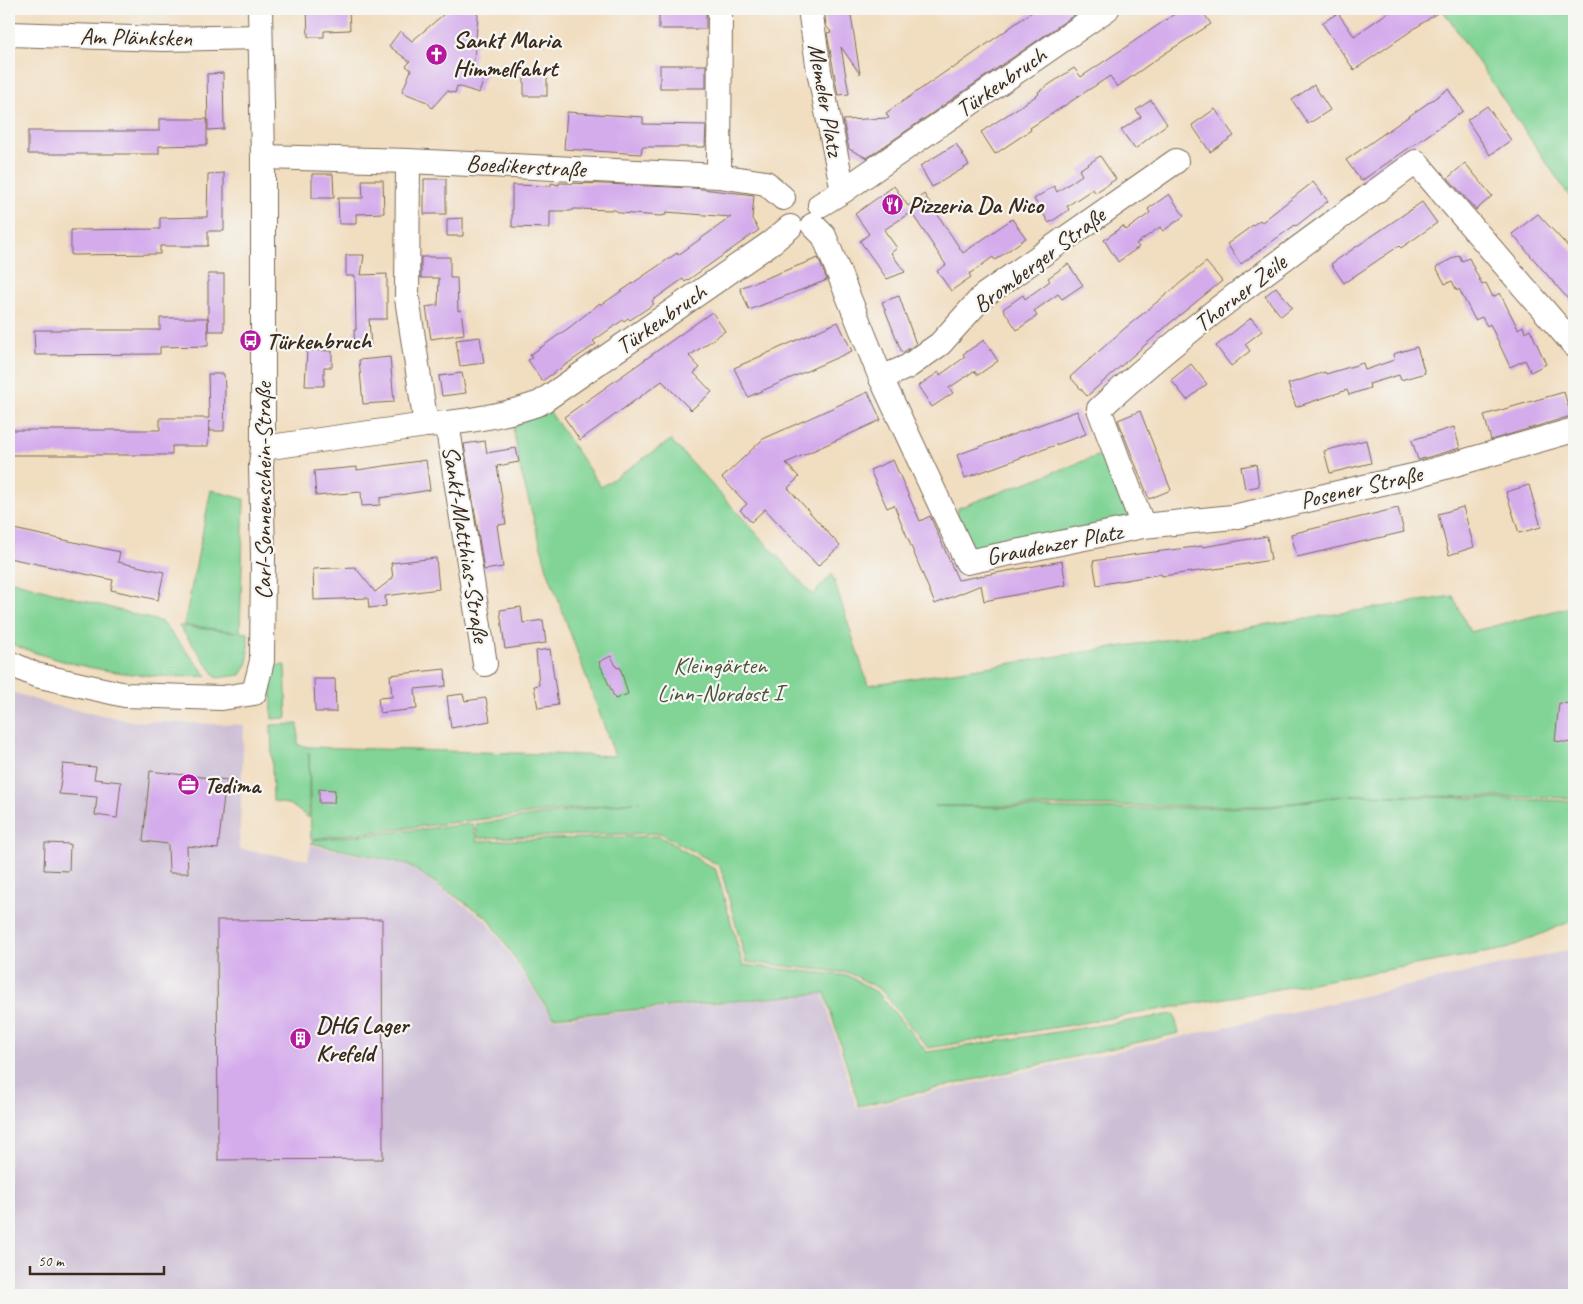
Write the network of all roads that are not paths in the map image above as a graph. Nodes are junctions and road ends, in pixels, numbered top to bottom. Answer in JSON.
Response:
{"nodes":[{"id":1,"x":260,"y":9,"type":"edge"},
{"id":2,"x":720,"y":9,"type":"edge"},
{"id":3,"x":810,"y":9,"type":"edge"},
{"id":4,"x":1107,"y":9,"type":"edge"},
{"id":5,"x":10,"y":37,"type":"edge"},
{"id":6,"x":260,"y":37,"type":"junction"},
{"id":7,"x":263,"y":157,"type":"junction"},
{"id":8,"x":408,"y":160,"type":"junction"},
{"id":9,"x":1176,"y":161,"type":"dead end"},
{"id":10,"x":719,"y":176,"type":"junction"},
{"id":11,"x":843,"y":191,"type":"junction"},
{"id":12,"x":802,"y":206,"type":"junction"},
{"id":13,"x":1574,"y":345,"type":"edge"},
{"id":14,"x":881,"y":378,"type":"junction"},
{"id":15,"x":436,"y":424,"type":"junction"},
{"id":16,"x":1574,"y":430,"type":"edge"},
{"id":17,"x":1112,"y":443,"type":"joint"},
{"id":18,"x":263,"y":448,"type":"junction"},
{"id":19,"x":1143,"y":526,"type":"junction"},
{"id":20,"x":9,"y":663,"type":"edge"},
{"id":21,"x":484,"y":664,"type":"dead end"}],
"edges":[{"from":1,"to":6,"type":"street","name":"Carl-Sonnenschein-Straße"},
{"from":2,"to":10,"type":"street"},
{"from":3,"to":11,"type":"street","name":"Memeler Platz"},
{"from":4,"to":11,"type":"street","name":"Türkenbruch"},
{"from":5,"to":6,"type":"street","name":"Am Plänksken"},
{"from":6,"to":7,"type":"street","name":"Carl-Sonnenschein-Straße"},
{"from":7,"to":8,"type":"street","name":"Boedikerstraße"},
{"from":7,"to":18,"type":"street","name":"Carl-Sonnenschein-Straße"},
{"from":8,"to":10,"type":"street","name":"Boedikerstraße"},
{"from":8,"to":15,"type":"street","name":"Sankt-Matthias-Straße"},
{"from":9,"to":14,"type":"street","name":"Bromberger Straße"},
{"from":10,"to":12,"type":"street","name":"Boedikerstraße"},
{"from":11,"to":12,"type":"street","name":"Türkenbruch"},
{"from":12,"to":14,"type":"street"},
{"from":12,"to":15,"type":"street","name":"Türkenbruch"},
{"from":13,"to":17,"type":"street","name":"Thorner Zeile"},
{"from":14,"to":19,"type":"street","name":"Graudenzer Platz"},
{"from":15,"to":18,"type":"street","name":"Türkenbruch"},
{"from":15,"to":21,"type":"street","name":"Sankt-Matthias-Straße"},
{"from":16,"to":19,"type":"street","name":"Posener Straße"},
{"from":17,"to":19,"type":"street","name":"Graudenzer Platz"},
{"from":18,"to":20,"type":"street","name":"Carl-Sonnenschein-Straße"}]}
